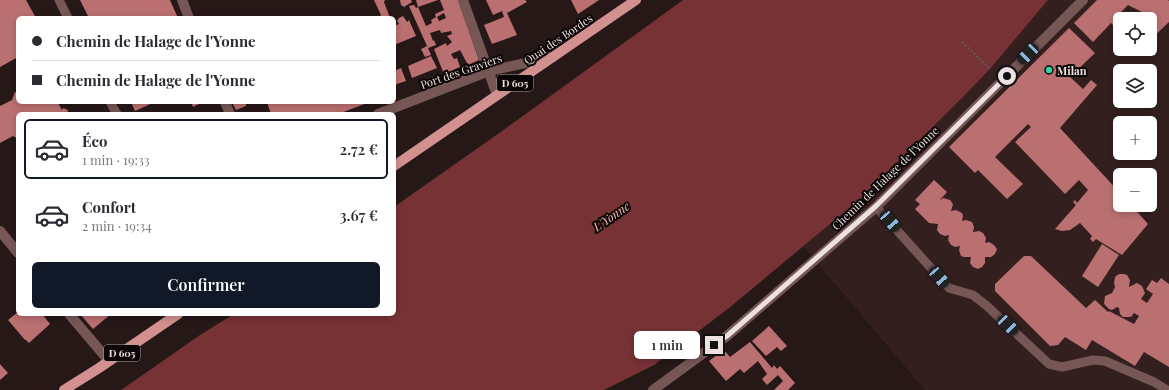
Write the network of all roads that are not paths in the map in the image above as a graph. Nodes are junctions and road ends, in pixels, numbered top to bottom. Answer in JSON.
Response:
{"nodes":[{"id":1,"x":59,"y":0,"type":"edge"},
{"id":2,"x":182,"y":0,"type":"edge"},
{"id":3,"x":463,"y":0,"type":"edge"},
{"id":4,"x":636,"y":0,"type":"edge"},
{"id":5,"x":1083,"y":0,"type":"edge"},
{"id":6,"x":67,"y":16,"type":"edge"},
{"id":7,"x":188,"y":16,"type":"edge"},
{"id":8,"x":553,"y":57,"type":"junction"},
{"id":9,"x":489,"y":71,"type":"junction"},
{"id":10,"x":497,"y":95,"type":"junction"},
{"id":11,"x":383,"y":112,"type":"edge"},
{"id":12,"x":396,"y":165,"type":"edge"},
{"id":13,"x":876,"y":206,"type":"junction"},
{"id":14,"x":0,"y":231,"type":"edge"},
{"id":15,"x":16,"y":251,"type":"edge"},
{"id":16,"x":71,"y":316,"type":"edge"},
{"id":17,"x":175,"y":316,"type":"edge"},
{"id":18,"x":109,"y":361,"type":"junction"},
{"id":19,"x":64,"y":390,"type":"edge"},
{"id":20,"x":653,"y":390,"type":"edge"},
{"id":21,"x":1167,"y":390,"type":"edge"}],
"edges":[{"from":1,"to":6,"type":"lane"},
{"from":2,"to":7,"type":"street"},
{"from":3,"to":9,"type":"street"},
{"from":4,"to":8,"type":"main road","name":"Quai des Bordes","number":"D 605"},
{"from":5,"to":13,"type":"street","name":"Chemin de Halage de l'Yonne"},
{"from":8,"to":9,"type":"street","name":"Port des Graviers"},
{"from":8,"to":10,"type":"main road","name":"Quai des Bordes","number":"D 605"},
{"from":9,"to":10,"type":"street"},
{"from":9,"to":11,"type":"street","name":"Port des Graviers"},
{"from":10,"to":12,"type":"main road","name":"Quai des Bordes","number":"D 605"},
{"from":13,"to":20,"type":"street","name":"Chemin de Halage de l'Yonne"},
{"from":13,"to":21,"type":"lane"},
{"from":14,"to":15,"type":"street"},
{"from":16,"to":18,"type":"street"},
{"from":17,"to":18,"type":"main road","number":"D 605"},
{"from":18,"to":19,"type":"main road","number":"D 605"}]}
